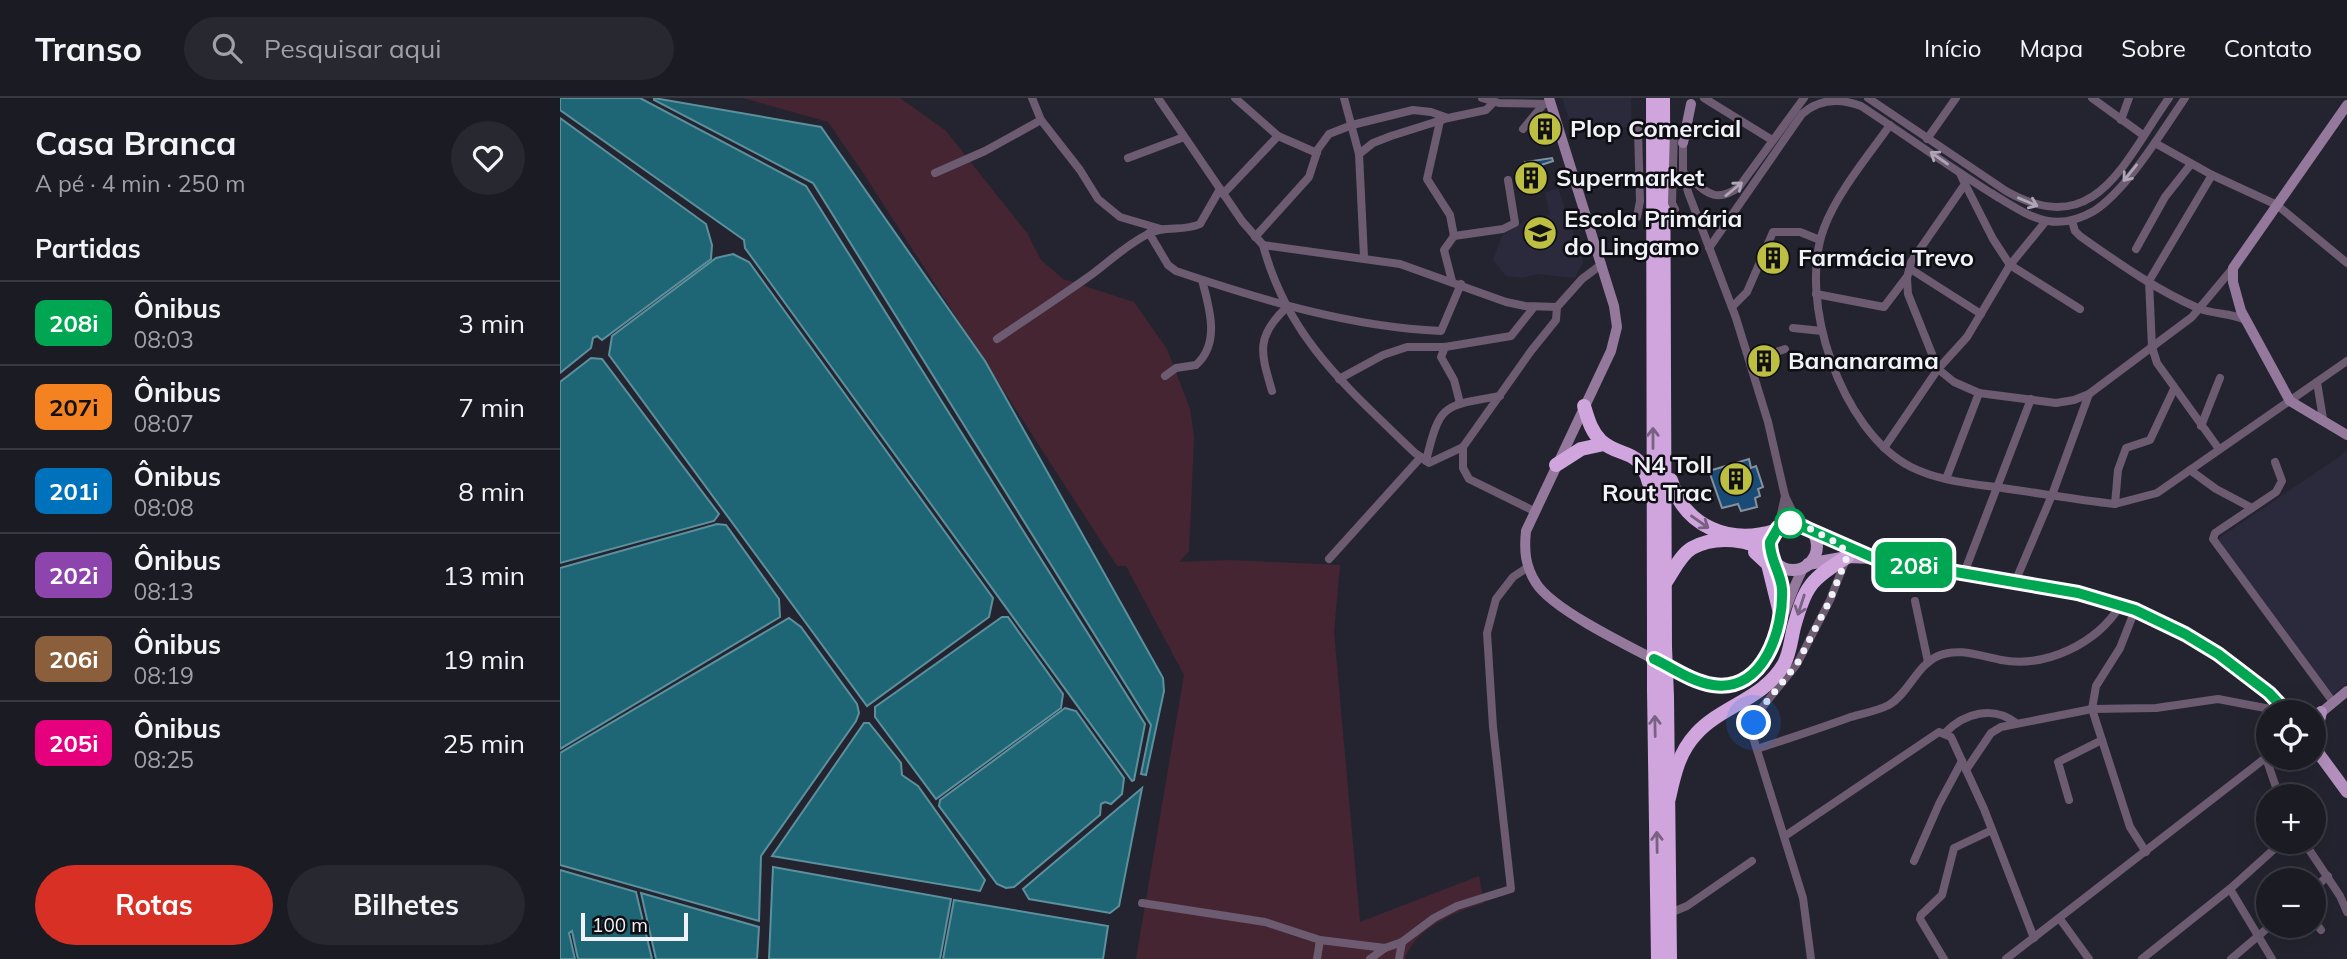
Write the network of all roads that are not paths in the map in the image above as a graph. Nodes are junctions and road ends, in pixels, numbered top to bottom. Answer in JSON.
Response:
{"nodes":[{"id":1,"x":1032,"y":98,"type":"edge"},
{"id":2,"x":1235,"y":98,"type":"edge"},
{"id":3,"x":1344,"y":98,"type":"edge"},
{"id":4,"x":1482,"y":98,"type":"edge"},
{"id":5,"x":1653,"y":98,"type":"edge"},
{"id":6,"x":1663,"y":98,"type":"edge"},
{"id":7,"x":1868,"y":98,"type":"edge"},
{"id":8,"x":1956,"y":98,"type":"edge"},
{"id":9,"x":2092,"y":98,"type":"edge"},
{"id":10,"x":2129,"y":98,"type":"edge"},
{"id":11,"x":2169,"y":98,"type":"edge"},
{"id":12,"x":2185,"y":98,"type":"edge"},
{"id":13,"x":1161,"y":99,"type":"edge"},
{"id":14,"x":1805,"y":99,"type":"edge"},
{"id":15,"x":1697,"y":100,"type":"edge"},
{"id":16,"x":1493,"y":102,"type":"junction"},
{"id":17,"x":1548,"y":102,"type":"edge"},
{"id":18,"x":2347,"y":106,"type":"edge"},
{"id":19,"x":1041,"y":120,"type":"junction"},
{"id":20,"x":1444,"y":120,"type":"junction"},
{"id":21,"x":2121,"y":120,"type":"junction"},
{"id":22,"x":1352,"y":125,"type":"junction"},
{"id":23,"x":1890,"y":125,"type":"junction"},
{"id":24,"x":1524,"y":129,"type":"dead end"},
{"id":25,"x":2143,"y":135,"type":"junction"},
{"id":26,"x":1278,"y":136,"type":"junction"},
{"id":27,"x":1184,"y":137,"type":"junction"},
{"id":28,"x":1927,"y":139,"type":"junction"},
{"id":29,"x":1772,"y":140,"type":"junction"},
{"id":30,"x":2155,"y":143,"type":"junction"},
{"id":31,"x":1683,"y":144,"type":"joint"},
{"id":32,"x":1317,"y":153,"type":"junction"},
{"id":33,"x":1359,"y":154,"type":"junction"},
{"id":34,"x":1128,"y":158,"type":"dead end"},
{"id":35,"x":2191,"y":164,"type":"junction"},
{"id":36,"x":1683,"y":172,"type":"junction"},
{"id":37,"x":935,"y":173,"type":"dead end"},
{"id":38,"x":1959,"y":173,"type":"junction"},
{"id":39,"x":2212,"y":175,"type":"junction"},
{"id":40,"x":1508,"y":180,"type":"dead end"},
{"id":41,"x":1965,"y":184,"type":"junction"},
{"id":42,"x":1221,"y":192,"type":"junction"},
{"id":43,"x":2277,"y":205,"type":"junction"},
{"id":44,"x":1675,"y":209,"type":"dead end"},
{"id":45,"x":1637,"y":217,"type":"dead end"},
{"id":46,"x":2046,"y":221,"type":"junction"},
{"id":47,"x":2072,"y":221,"type":"junction"},
{"id":48,"x":1161,"y":229,"type":"junction"},
{"id":49,"x":1149,"y":233,"type":"junction"},
{"id":50,"x":1454,"y":236,"type":"junction"},
{"id":51,"x":1255,"y":237,"type":"junction"},
{"id":52,"x":1821,"y":240,"type":"junction"},
{"id":53,"x":1263,"y":245,"type":"junction"},
{"id":54,"x":1709,"y":248,"type":"junction"},
{"id":55,"x":2137,"y":249,"type":"dead end"},
{"id":56,"x":1364,"y":257,"type":"junction"},
{"id":57,"x":2347,"y":263,"type":"edge"},
{"id":58,"x":1602,"y":264,"type":"junction"},
{"id":59,"x":2010,"y":265,"type":"junction"},
{"id":60,"x":1909,"y":268,"type":"junction"},
{"id":61,"x":2234,"y":268,"type":"junction"},
{"id":62,"x":1907,"y":278,"type":"junction"},
{"id":63,"x":1202,"y":280,"type":"junction"},
{"id":64,"x":2149,"y":281,"type":"junction"},
{"id":65,"x":1457,"y":282,"type":"junction"},
{"id":66,"x":1816,"y":294,"type":"junction"},
{"id":67,"x":1285,"y":306,"type":"junction"},
{"id":68,"x":1534,"y":307,"type":"junction"},
{"id":69,"x":1557,"y":307,"type":"junction"},
{"id":70,"x":1732,"y":307,"type":"junction"},
{"id":71,"x":2080,"y":309,"type":"dead end"},
{"id":72,"x":2200,"y":310,"type":"junction"},
{"id":73,"x":1981,"y":314,"type":"junction"},
{"id":74,"x":2245,"y":320,"type":"junction"},
{"id":75,"x":1793,"y":328,"type":"dead end"},
{"id":76,"x":1822,"y":331,"type":"junction"},
{"id":77,"x":997,"y":339,"type":"dead end"},
{"id":78,"x":1445,"y":347,"type":"junction"},
{"id":79,"x":2152,"y":347,"type":"junction"},
{"id":80,"x":1785,"y":349,"type":"dead end"},
{"id":81,"x":2140,"y":357,"type":"junction"},
{"id":82,"x":2347,"y":361,"type":"edge"},
{"id":83,"x":1750,"y":362,"type":"junction"},
{"id":84,"x":2157,"y":363,"type":"junction"},
{"id":85,"x":1938,"y":369,"type":"junction"},
{"id":86,"x":1165,"y":376,"type":"dead end"},
{"id":87,"x":2220,"y":378,"type":"dead end"},
{"id":88,"x":1339,"y":379,"type":"junction"},
{"id":89,"x":2317,"y":382,"type":"junction"},
{"id":90,"x":2174,"y":389,"type":"junction"},
{"id":91,"x":1272,"y":391,"type":"dead end"},
{"id":92,"x":1979,"y":393,"type":"junction"},
{"id":93,"x":2089,"y":394,"type":"junction"},
{"id":94,"x":1500,"y":396,"type":"junction"},
{"id":95,"x":2031,"y":399,"type":"junction"},
{"id":96,"x":2290,"y":401,"type":"junction"},
{"id":97,"x":1460,"y":403,"type":"junction"},
{"id":98,"x":1584,"y":406,"type":"junction"},
{"id":99,"x":2323,"y":419,"type":"junction"},
{"id":100,"x":2201,"y":426,"type":"junction"},
{"id":101,"x":2347,"y":435,"type":"edge"},
{"id":102,"x":1604,"y":444,"type":"junction"},
{"id":103,"x":1463,"y":447,"type":"junction"},
{"id":104,"x":1884,"y":448,"type":"junction"},
{"id":105,"x":2219,"y":449,"type":"junction"},
{"id":106,"x":1423,"y":459,"type":"junction"},
{"id":107,"x":2275,"y":462,"type":"dead end"},
{"id":108,"x":1556,"y":465,"type":"junction"},
{"id":109,"x":1666,"y":465,"type":"junction"},
{"id":110,"x":2190,"y":470,"type":"junction"},
{"id":111,"x":1946,"y":479,"type":"junction"},
{"id":112,"x":1999,"y":487,"type":"junction"},
{"id":113,"x":2052,"y":495,"type":"junction"},
{"id":114,"x":1786,"y":496,"type":"junction"},
{"id":115,"x":2115,"y":505,"type":"junction"},
{"id":116,"x":1653,"y":506,"type":"junction"},
{"id":117,"x":2252,"y":508,"type":"junction"},
{"id":118,"x":1534,"y":511,"type":"junction"},
{"id":119,"x":1803,"y":525,"type":"junction"},
{"id":120,"x":1777,"y":529,"type":"junction"},
{"id":121,"x":1734,"y":541,"type":"junction"},
{"id":122,"x":1844,"y":551,"type":"junction"},
{"id":123,"x":1773,"y":558,"type":"junction"},
{"id":124,"x":1329,"y":559,"type":"dead end"},
{"id":125,"x":1806,"y":566,"type":"junction"},
{"id":126,"x":1528,"y":567,"type":"junction"},
{"id":127,"x":1964,"y":573,"type":"junction"},
{"id":128,"x":2015,"y":582,"type":"junction"},
{"id":129,"x":1665,"y":583,"type":"junction"},
{"id":130,"x":1915,"y":600,"type":"dead end"},
{"id":131,"x":2120,"y":606,"type":"junction"},
{"id":132,"x":2135,"y":610,"type":"junction"},
{"id":133,"x":1781,"y":617,"type":"junction"},
{"id":134,"x":1660,"y":646,"type":"junction"},
{"id":135,"x":1928,"y":662,"type":"junction"},
{"id":136,"x":1660,"y":693,"type":"junction"},
{"id":137,"x":2339,"y":697,"type":"edge"},
{"id":138,"x":2272,"y":700,"type":"edge"},
{"id":139,"x":2256,"y":705,"type":"edge"},
{"id":140,"x":2092,"y":709,"type":"junction"},
{"id":141,"x":2016,"y":723,"type":"junction"},
{"id":142,"x":1945,"y":733,"type":"junction"},
{"id":143,"x":2102,"y":740,"type":"junction"},
{"id":144,"x":1757,"y":749,"type":"junction"},
{"id":145,"x":2326,"y":764,"type":"edge"},
{"id":146,"x":1964,"y":766,"type":"junction"},
{"id":147,"x":2256,"y":766,"type":"edge"},
{"id":148,"x":2347,"y":792,"type":"edge"},
{"id":149,"x":1668,"y":798,"type":"junction"},
{"id":150,"x":2069,"y":800,"type":"dead end"},
{"id":151,"x":1992,"y":830,"type":"junction"},
{"id":152,"x":1785,"y":836,"type":"junction"},
{"id":153,"x":2146,"y":852,"type":"junction"},
{"id":154,"x":2269,"y":854,"type":"edge"},
{"id":155,"x":2312,"y":854,"type":"edge"},
{"id":156,"x":1752,"y":861,"type":"dead end"},
{"id":157,"x":1914,"y":861,"type":"dead end"},
{"id":158,"x":2328,"y":876,"type":"joint"},
{"id":159,"x":2230,"y":889,"type":"junction"},
{"id":160,"x":1142,"y":902,"type":"dead end"},
{"id":161,"x":1670,"y":912,"type":"junction"},
{"id":162,"x":2347,"y":912,"type":"edge"},
{"id":163,"x":2060,"y":919,"type":"junction"},
{"id":164,"x":2256,"y":934,"type":"edge"},
{"id":165,"x":2257,"y":938,"type":"edge"},
{"id":166,"x":2259,"y":938,"type":"edge"},
{"id":167,"x":2034,"y":939,"type":"junction"},
{"id":168,"x":1320,"y":940,"type":"junction"},
{"id":169,"x":1402,"y":942,"type":"junction"},
{"id":170,"x":1385,"y":948,"type":"junction"},
{"id":171,"x":1317,"y":959,"type":"edge"},
{"id":172,"x":1370,"y":959,"type":"edge"},
{"id":173,"x":1399,"y":959,"type":"edge"},
{"id":174,"x":1658,"y":959,"type":"edge"},
{"id":175,"x":1670,"y":959,"type":"edge"},
{"id":176,"x":1811,"y":959,"type":"edge"},
{"id":177,"x":1944,"y":959,"type":"edge"},
{"id":178,"x":2006,"y":959,"type":"edge"},
{"id":179,"x":2089,"y":959,"type":"edge"},
{"id":180,"x":2142,"y":959,"type":"edge"},
{"id":181,"x":2231,"y":959,"type":"edge"},
{"id":182,"x":2272,"y":959,"type":"edge"}],
"edges":[{"from":1,"to":19,"type":"street"},
{"from":2,"to":26,"type":"street"},
{"from":3,"to":22,"type":"street"},
{"from":4,"to":16,"type":"street"},
{"from":116,"to":5,"type":"highway","one_way":true},
{"from":6,"to":109,"type":"highway"},
{"from":7,"to":28,"type":"street"},
{"from":8,"to":28,"type":"street"},
{"from":9,"to":21,"type":"street"},
{"from":10,"to":21,"type":"street"},
{"from":11,"to":25,"type":"street"},
{"from":12,"to":30,"type":"street"},
{"from":13,"to":27,"type":"street"},
{"from":14,"to":29,"type":"street"},
{"from":15,"to":29,"type":"street"},
{"from":15,"to":31,"type":"main road"},
{"from":16,"to":17,"type":"street"},
{"from":16,"to":20,"type":"street"},
{"from":17,"to":24,"type":"street"},
{"from":17,"to":58,"type":"main road"},
{"from":18,"to":43,"type":"main road"},
{"from":19,"to":37,"type":"street"},
{"from":19,"to":48,"type":"street"},
{"from":20,"to":22,"type":"street"},
{"from":20,"to":33,"type":"street"},
{"from":20,"to":50,"type":"street"},
{"from":21,"to":25,"type":"street"},
{"from":22,"to":32,"type":"street"},
{"from":22,"to":33,"type":"street"},
{"from":38,"to":23,"type":"street","one_way":true},
{"from":23,"to":52,"type":"street"},
{"from":23,"to":54,"type":"street"},
{"from":28,"to":25,"type":"street","one_way":true},
{"from":26,"to":32,"type":"street"},
{"from":26,"to":42,"type":"street"},
{"from":27,"to":34,"type":"street"},
{"from":27,"to":42,"type":"street"},
{"from":36,"to":29,"type":"street","one_way":true},
{"from":30,"to":35,"type":"street"},
{"from":30,"to":47,"type":"street","one_way":true},
{"from":31,"to":36,"type":"street"},
{"from":32,"to":51,"type":"street"},
{"from":33,"to":56,"type":"street"},
{"from":35,"to":39,"type":"street"},
{"from":35,"to":55,"type":"street"},
{"from":36,"to":54,"type":"street"},
{"from":38,"to":41,"type":"street"},
{"from":38,"to":46,"type":"street"},
{"from":39,"to":43,"type":"street"},
{"from":39,"to":64,"type":"street"},
{"from":40,"to":50,"type":"street"},
{"from":41,"to":59,"type":"street"},
{"from":41,"to":60,"type":"street"},
{"from":42,"to":48,"type":"street"},
{"from":42,"to":51,"type":"street"},
{"from":43,"to":57,"type":"street"},
{"from":43,"to":61,"type":"main road"},
{"from":44,"to":45,"type":"street","bridge":true},
{"from":46,"to":47,"type":"street"},
{"from":46,"to":59,"type":"street"},
{"from":47,"to":64,"type":"street"},
{"from":48,"to":49,"type":"street"},
{"from":49,"to":63,"type":"street"},
{"from":49,"to":77,"type":"street"},
{"from":50,"to":65,"type":"street"},
{"from":51,"to":53,"type":"street"},
{"from":52,"to":66,"type":"street"},
{"from":52,"to":70,"type":"street"},
{"from":53,"to":56,"type":"street"},
{"from":53,"to":67,"type":"street"},
{"from":54,"to":70,"type":"street"},
{"from":56,"to":65,"type":"street"},
{"from":58,"to":69,"type":"street"},
{"from":58,"to":98,"type":"main road"},
{"from":59,"to":71,"type":"street"},
{"from":59,"to":73,"type":"street"},
{"from":60,"to":62,"type":"street"},
{"from":60,"to":73,"type":"street"},
{"from":61,"to":72,"type":"street"},
{"from":61,"to":74,"type":"main road"},
{"from":62,"to":66,"type":"street"},
{"from":62,"to":85,"type":"street"},
{"from":63,"to":67,"type":"street"},
{"from":63,"to":86,"type":"street"},
{"from":64,"to":72,"type":"street"},
{"from":64,"to":79,"type":"street"},
{"from":65,"to":67,"type":"street"},
{"from":65,"to":68,"type":"street"},
{"from":66,"to":76,"type":"street"},
{"from":67,"to":88,"type":"street"},
{"from":67,"to":91,"type":"street"},
{"from":68,"to":69,"type":"street"},
{"from":68,"to":78,"type":"street"},
{"from":69,"to":94,"type":"street"},
{"from":70,"to":83,"type":"street"},
{"from":72,"to":74,"type":"street"},
{"from":72,"to":79,"type":"street"},
{"from":73,"to":85,"type":"street"},
{"from":74,"to":96,"type":"main road"},
{"from":75,"to":76,"type":"street"},
{"from":76,"to":104,"type":"street"},
{"from":78,"to":88,"type":"street"},
{"from":78,"to":97,"type":"street"},
{"from":79,"to":81,"type":"street"},
{"from":79,"to":84,"type":"street"},
{"from":80,"to":83,"type":"street"},
{"from":81,"to":84,"type":"street"},
{"from":81,"to":93,"type":"street"},
{"from":82,"to":89,"type":"street"},
{"from":83,"to":114,"type":"street"},
{"from":84,"to":90,"type":"street"},
{"from":85,"to":92,"type":"street"},
{"from":85,"to":104,"type":"street"},
{"from":87,"to":100,"type":"street"},
{"from":88,"to":106,"type":"street"},
{"from":89,"to":96,"type":"street"},
{"from":89,"to":99,"type":"street"},
{"from":90,"to":100,"type":"street"},
{"from":90,"to":115,"type":"street"},
{"from":92,"to":95,"type":"street"},
{"from":92,"to":111,"type":"street"},
{"from":93,"to":95,"type":"street"},
{"from":93,"to":113,"type":"street"},
{"from":94,"to":97,"type":"street"},
{"from":94,"to":103,"type":"street"},
{"from":95,"to":112,"type":"street"},
{"from":96,"to":99,"type":"main road"},
{"from":96,"to":105,"type":"street"},
{"from":97,"to":106,"type":"street"},
{"from":98,"to":102,"type":"highway"},
{"from":98,"to":108,"type":"main road"},
{"from":99,"to":101,"type":"main road"},
{"from":100,"to":105,"type":"street"},
{"from":102,"to":108,"type":"highway"},
{"from":102,"to":116,"type":"highway"},
{"from":103,"to":106,"type":"street"},
{"from":103,"to":118,"type":"street"},
{"from":104,"to":111,"type":"street"},
{"from":105,"to":110,"type":"street"},
{"from":106,"to":124,"type":"street"},
{"from":107,"to":117,"type":"street"},
{"from":108,"to":118,"type":"main road"},
{"from":109,"to":120,"type":"highway","one_way":true},
{"from":109,"to":129,"type":"highway"},
{"from":110,"to":115,"type":"street"},
{"from":110,"to":117,"type":"street"},
{"from":111,"to":112,"type":"street"},
{"from":112,"to":113,"type":"street"},
{"from":112,"to":127,"type":"street"},
{"from":113,"to":115,"type":"street"},
{"from":113,"to":128,"type":"street"},
{"from":114,"to":119,"type":"street"},
{"from":114,"to":120,"type":"street"},
{"from":116,"to":134,"type":"highway"},
{"from":117,"to":137,"type":"street"},
{"from":118,"to":126,"type":"main road"},
{"from":119,"to":120,"type":"main road"},
{"from":119,"to":122,"type":"main road"},
{"from":119,"to":125,"type":"main road"},
{"from":120,"to":123,"type":"main road"},
{"from":121,"to":123,"type":"highway"},
{"from":121,"to":129,"type":"highway"},
{"from":121,"to":133,"type":"highway"},
{"from":122,"to":125,"type":"main road"},
{"from":122,"to":127,"type":"main road"},
{"from":122,"to":144,"type":"street"},
{"from":122,"to":149,"type":"highway","one_way":true},
{"from":123,"to":125,"type":"main road"},
{"from":123,"to":133,"type":"main road"},
{"from":125,"to":133,"type":"main road"},
{"from":126,"to":133,"type":"main road"},
{"from":126,"to":169,"type":"street"},
{"from":127,"to":128,"type":"main road"},
{"from":128,"to":131,"type":"main road"},
{"from":129,"to":134,"type":"highway"},
{"from":130,"to":135,"type":"street"},
{"from":131,"to":132,"type":"main road"},
{"from":131,"to":135,"type":"street"},
{"from":132,"to":138,"type":"main road"},
{"from":132,"to":140,"type":"street"},
{"from":134,"to":136,"type":"highway","bridge":true},
{"from":135,"to":144,"type":"street"},
{"from":136,"to":149,"type":"highway"},
{"from":174,"to":136,"type":"highway","one_way":true},
{"from":139,"to":140,"type":"street"},
{"from":140,"to":141,"type":"street"},
{"from":140,"to":143,"type":"street"},
{"from":141,"to":142,"type":"street"},
{"from":141,"to":146,"type":"street"},
{"from":142,"to":146,"type":"street"},
{"from":142,"to":152,"type":"street"},
{"from":143,"to":150,"type":"street"},
{"from":143,"to":153,"type":"street"},
{"from":144,"to":152,"type":"street"},
{"from":145,"to":148,"type":"main road"},
{"from":146,"to":151,"type":"street"},
{"from":146,"to":157,"type":"street"},
{"from":147,"to":153,"type":"street"},
{"from":149,"to":161,"type":"highway"},
{"from":151,"to":167,"type":"street"},
{"from":151,"to":177,"type":"street"},
{"from":152,"to":176,"type":"street"},
{"from":153,"to":163,"type":"street"},
{"from":154,"to":159,"type":"street"},
{"from":155,"to":158,"type":"street"},
{"from":156,"to":161,"type":"street"},
{"from":158,"to":162,"type":"street"},
{"from":159,"to":164,"type":"street"},
{"from":159,"to":180,"type":"street"},
{"from":160,"to":168,"type":"street"},
{"from":161,"to":175,"type":"highway"},
{"from":163,"to":167,"type":"street"},
{"from":163,"to":179,"type":"street"},
{"from":165,"to":181,"type":"street"},
{"from":166,"to":182,"type":"street"},
{"from":167,"to":178,"type":"street"},
{"from":168,"to":170,"type":"street"},
{"from":168,"to":171,"type":"street"},
{"from":169,"to":170,"type":"street"},
{"from":169,"to":173,"type":"street"},
{"from":170,"to":172,"type":"street"}]}
